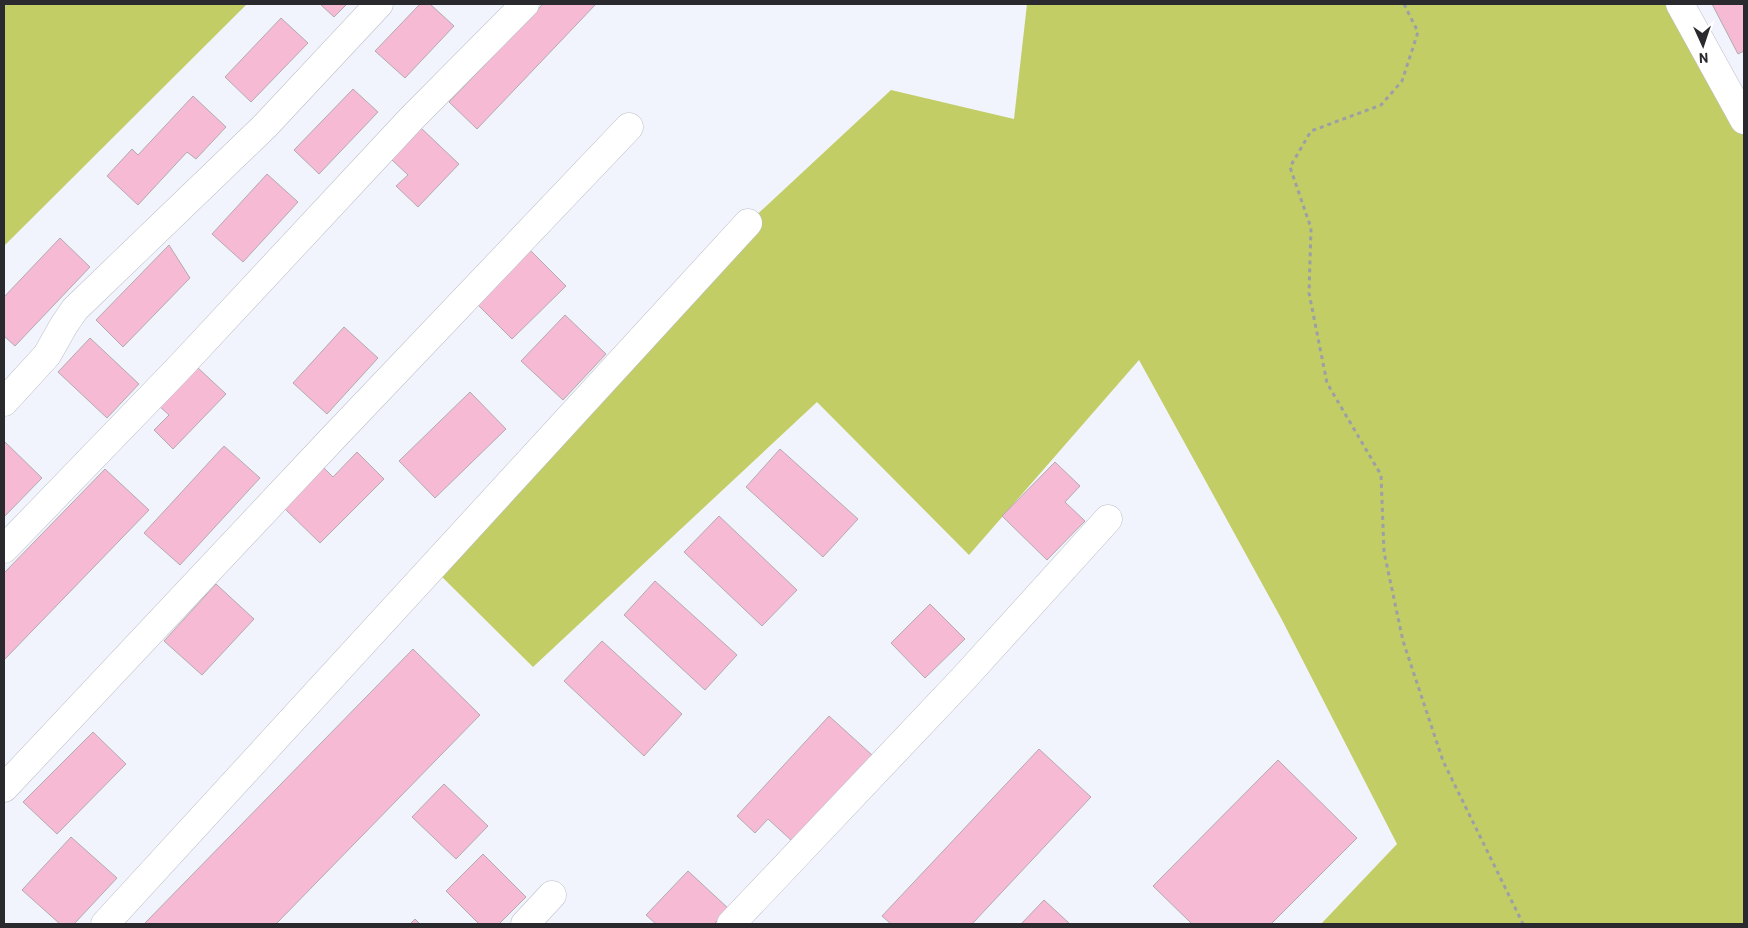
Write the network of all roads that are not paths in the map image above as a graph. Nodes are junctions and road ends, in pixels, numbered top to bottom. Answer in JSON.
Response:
{"nodes":[{"id":1,"x":379,"y":4,"type":"edge"},
{"id":2,"x":525,"y":4,"type":"edge"},
{"id":3,"x":1680,"y":4,"type":"edge"},
{"id":4,"x":1744,"y":120,"type":"edge"},
{"id":5,"x":629,"y":127,"type":"dead end"},
{"id":6,"x":748,"y":223,"type":"dead end"},
{"id":7,"x":4,"y":402,"type":"edge"},
{"id":8,"x":1108,"y":519,"type":"dead end"},
{"id":9,"x":4,"y":549,"type":"edge"},
{"id":10,"x":4,"y":788,"type":"edge"},
{"id":11,"x":552,"y":895,"type":"dead end"},
{"id":12,"x":105,"y":924,"type":"edge"},
{"id":13,"x":525,"y":924,"type":"edge"},
{"id":14,"x":731,"y":924,"type":"edge"}],
"edges":[{"from":1,"to":7,"type":"street"},
{"from":2,"to":9,"type":"street"},
{"from":3,"to":4,"type":"street"},
{"from":5,"to":10,"type":"street"},
{"from":6,"to":12,"type":"street"},
{"from":8,"to":14,"type":"street"},
{"from":11,"to":13,"type":"street"}]}
